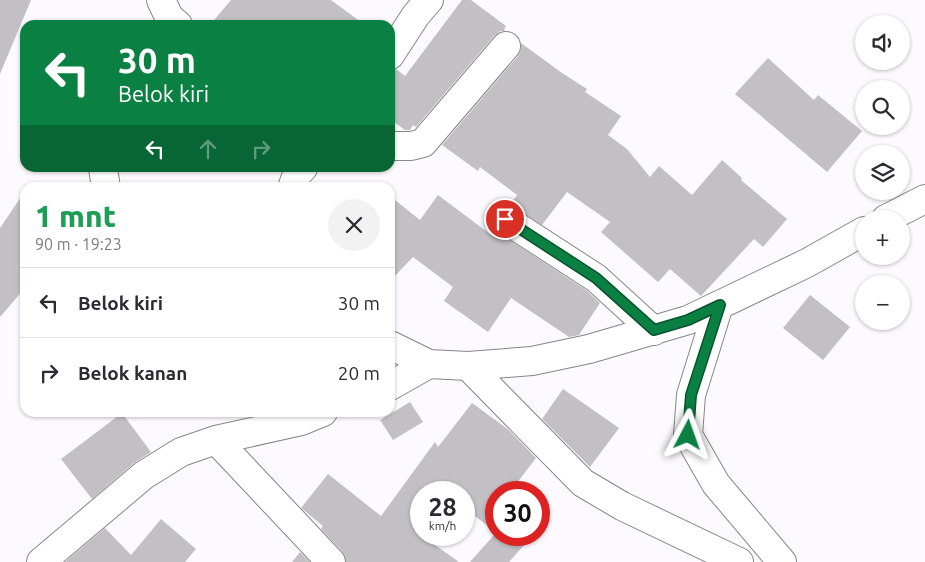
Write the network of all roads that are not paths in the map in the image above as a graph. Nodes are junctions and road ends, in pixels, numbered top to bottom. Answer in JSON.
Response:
{"nodes":[{"id":1,"x":162,"y":0,"type":"edge"},
{"id":2,"x":416,"y":5,"type":"edge"},
{"id":3,"x":172,"y":20,"type":"edge"},
{"id":4,"x":395,"y":45,"type":"edge"},
{"id":5,"x":506,"y":46,"type":"dead end"},
{"id":6,"x":395,"y":146,"type":"edge"},
{"id":7,"x":925,"y":199,"type":"edge"},
{"id":8,"x":904,"y":210,"type":"edge"},
{"id":9,"x":505,"y":219,"type":"dead end"},
{"id":10,"x":855,"y":236,"type":"edge"},
{"id":11,"x":720,"y":305,"type":"junction"},
{"id":12,"x":654,"y":330,"type":"junction"},
{"id":13,"x":395,"y":347,"type":"edge"},
{"id":14,"x":429,"y":364,"type":"junction"},
{"id":15,"x":468,"y":366,"type":"junction"},
{"id":16,"x":395,"y":383,"type":"edge"},
{"id":17,"x":311,"y":417,"type":"edge"},
{"id":18,"x":216,"y":440,"type":"junction"},
{"id":19,"x":40,"y":562,"type":"edge"},
{"id":20,"x":331,"y":562,"type":"edge"},
{"id":21,"x":740,"y":562,"type":"edge"},
{"id":22,"x":782,"y":562,"type":"edge"}],
"edges":[{"from":1,"to":3,"type":"street"},
{"from":2,"to":4,"type":"street"},
{"from":5,"to":6,"type":"street"},
{"from":7,"to":8,"type":"street"},
{"from":9,"to":12,"type":"street"},
{"from":10,"to":11,"type":"street"},
{"from":11,"to":12,"type":"street"},
{"from":11,"to":22,"type":"street"},
{"from":12,"to":15,"type":"street"},
{"from":13,"to":14,"type":"street"},
{"from":14,"to":15,"type":"street"},
{"from":14,"to":16,"type":"street"},
{"from":15,"to":21,"type":"street"},
{"from":17,"to":18,"type":"street"},
{"from":18,"to":19,"type":"street"},
{"from":18,"to":20,"type":"street"}]}
